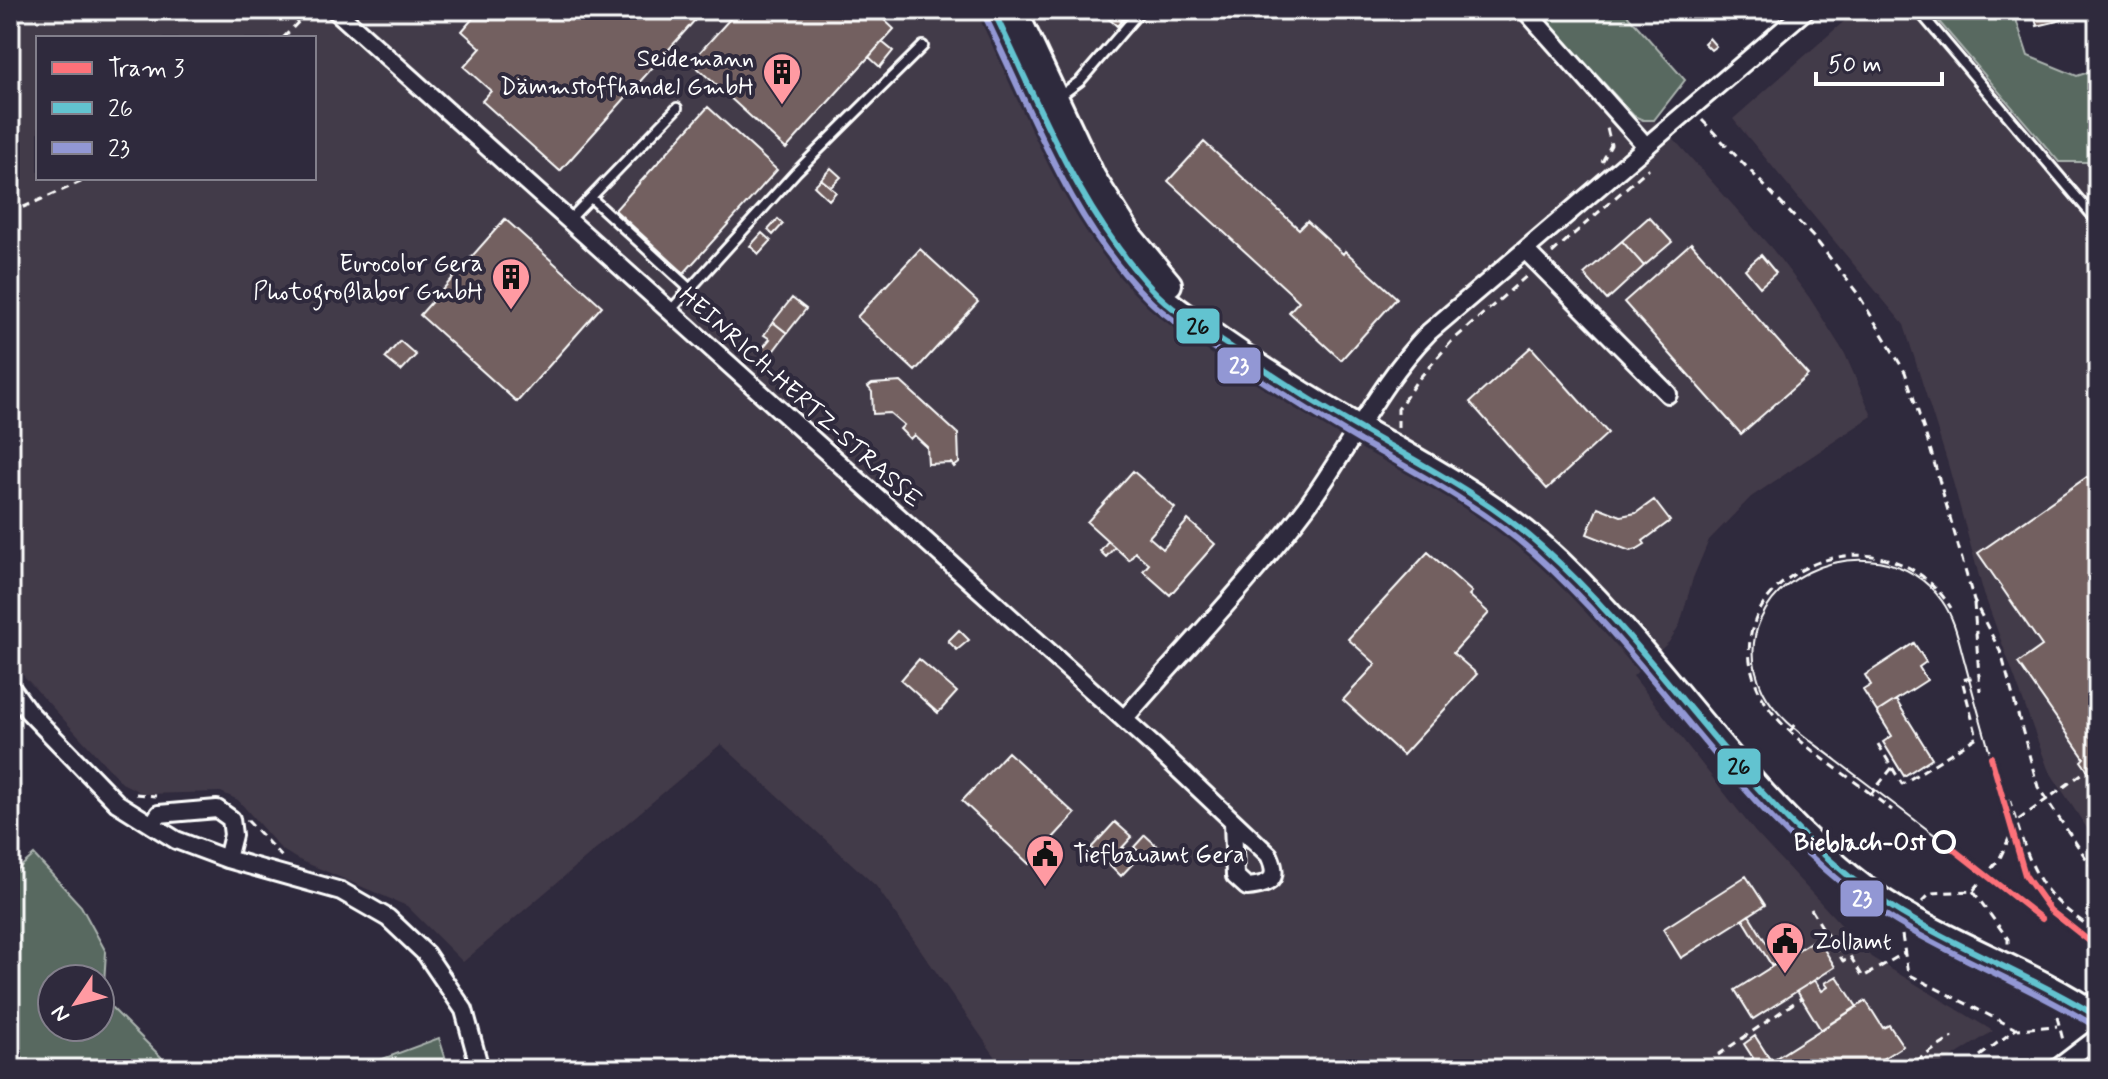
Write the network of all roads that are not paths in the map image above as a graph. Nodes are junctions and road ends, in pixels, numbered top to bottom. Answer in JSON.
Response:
{"nodes":[{"id":1,"x":993,"y":10,"type":"edge"},
{"id":2,"x":1014,"y":10,"type":"edge"},
{"id":3,"x":1141,"y":10,"type":"edge"},
{"id":4,"x":1525,"y":10,"type":"edge"},
{"id":5,"x":1806,"y":10,"type":"edge"},
{"id":6,"x":1918,"y":10,"type":"edge"},
{"id":7,"x":337,"y":11,"type":"edge"},
{"id":8,"x":923,"y":46,"type":"dead end"},
{"id":9,"x":1047,"y":102,"type":"junction"},
{"id":10,"x":677,"y":108,"type":"dead end"},
{"id":11,"x":1646,"y":146,"type":"junction"},
{"id":12,"x":591,"y":198,"type":"junction"},
{"id":13,"x":569,"y":221,"type":"junction"},
{"id":14,"x":2098,"y":222,"type":"edge"},
{"id":15,"x":1525,"y":250,"type":"junction"},
{"id":16,"x":690,"y":289,"type":"junction"},
{"id":17,"x":670,"y":311,"type":"junction"},
{"id":18,"x":1668,"y":394,"type":"dead end"},
{"id":19,"x":1360,"y":428,"type":"junction"},
{"id":20,"x":10,"y":686,"type":"edge"},
{"id":21,"x":1124,"y":719,"type":"junction"},
{"id":22,"x":1233,"y":822,"type":"dead end"},
{"id":23,"x":152,"y":825,"type":"junction"},
{"id":24,"x":227,"y":859,"type":"junction"},
{"id":25,"x":2098,"y":1017,"type":"edge"},
{"id":26,"x":2098,"y":1037,"type":"edge"},
{"id":27,"x":480,"y":1069,"type":"edge"},
{"id":28,"x":2056,"y":1069,"type":"edge"}],
"edges":[{"from":1,"to":9,"type":"main road"},
{"from":2,"to":9,"type":"main road"},
{"from":3,"to":9,"type":"lane"},
{"from":4,"to":11,"type":"street"},
{"from":5,"to":11,"type":"street"},
{"from":6,"to":14,"type":"lane"},
{"from":7,"to":13,"type":"street","name":"HEINRICH-HERTZ-STRASSE"},
{"from":8,"to":16,"type":"lane"},
{"from":9,"to":19,"type":"main road"},
{"from":10,"to":12,"type":"lane"},
{"from":11,"to":15,"type":"street"},
{"from":12,"to":13,"type":"lane"},
{"from":12,"to":16,"type":"lane"},
{"from":13,"to":17,"type":"street","name":"HEINRICH-HERTZ-STRASSE"},
{"from":15,"to":18,"type":"street"},
{"from":15,"to":19,"type":"street"},
{"from":16,"to":17,"type":"lane"},
{"from":17,"to":21,"type":"street","name":"HEINRICH-HERTZ-STRASSE"},
{"from":19,"to":21,"type":"street"},
{"from":19,"to":25,"type":"main road"},
{"from":20,"to":23,"type":"street"},
{"from":21,"to":22,"type":"street","name":"HEINRICH-HERTZ-STRASSE"},
{"from":23,"to":24,"type":"street"},
{"from":23,"to":24,"type":"street"},
{"from":24,"to":27,"type":"street"},
{"from":26,"to":28,"type":"street"}]}
